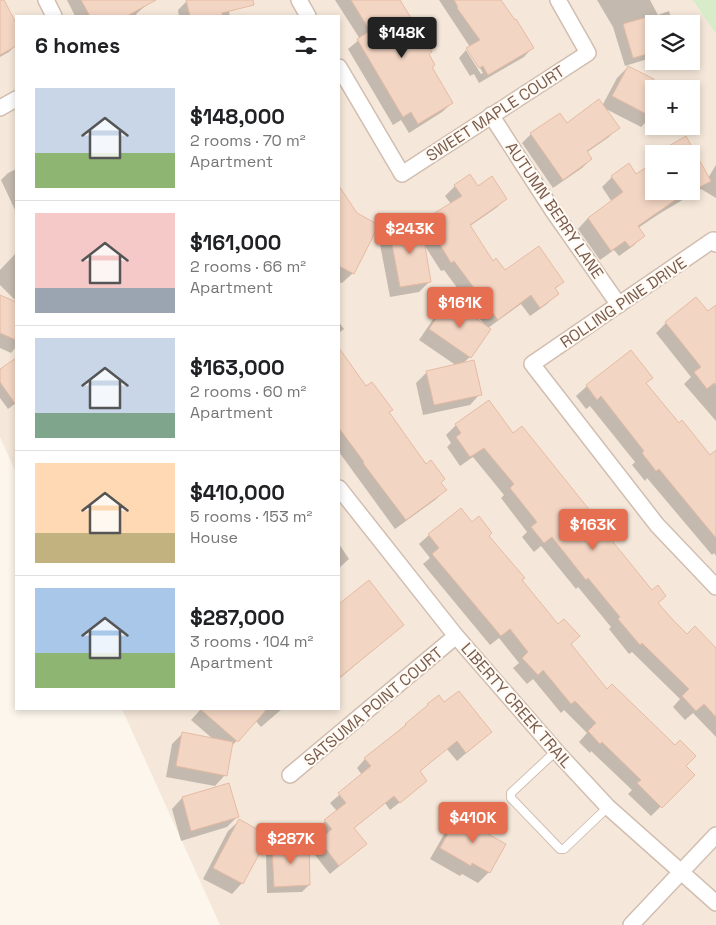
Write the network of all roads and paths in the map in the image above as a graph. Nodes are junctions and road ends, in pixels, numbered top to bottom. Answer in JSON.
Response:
{"nodes":[{"id":1,"x":46,"y":0,"type":"edge"},
{"id":2,"x":299,"y":0,"type":"edge"},
{"id":3,"x":558,"y":0,"type":"edge"},
{"id":4,"x":54,"y":15,"type":"edge"},
{"id":5,"x":307,"y":15,"type":"edge"},
{"id":6,"x":340,"y":69,"type":"edge"},
{"id":7,"x":15,"y":100,"type":"edge"},
{"id":8,"x":0,"y":108,"type":"edge"},
{"id":9,"x":492,"y":115,"type":"junction"},
{"id":10,"x":715,"y":242,"type":"edge"},
{"id":11,"x":619,"y":305,"type":"junction"},
{"id":12,"x":340,"y":489,"type":"edge"},
{"id":13,"x":716,"y":587,"type":"edge"},
{"id":14,"x":456,"y":636,"type":"junction"},
{"id":15,"x":556,"y":751,"type":"junction"},
{"id":16,"x":290,"y":775,"type":"dead end"},
{"id":17,"x":608,"y":806,"type":"junction"},
{"id":18,"x":716,"y":835,"type":"edge"},
{"id":19,"x":682,"y":871,"type":"junction"},
{"id":20,"x":716,"y":903,"type":"edge"},
{"id":21,"x":630,"y":925,"type":"edge"}],
"edges":[{"from":1,"to":4,"type":"street"},
{"from":2,"to":5,"type":"street"},
{"from":3,"to":9,"type":"street","name":"SWEET MAPLE COURT"},
{"from":6,"to":9,"type":"street","name":"SWEET MAPLE COURT"},
{"from":7,"to":8,"type":"street"},
{"from":9,"to":11,"type":"street","name":"AUTUMN BERRY LANE"},
{"from":10,"to":11,"type":"street","name":"ROLLING PINE DRIVE"},
{"from":11,"to":13,"type":"street","name":"ROLLING PINE DRIVE"},
{"from":12,"to":14,"type":"street","name":"LIBERTY CREEK TRAIL"},
{"from":14,"to":15,"type":"street","name":"LIBERTY CREEK TRAIL"},
{"from":14,"to":16,"type":"street","name":"SATSUMA POINT COURT"},
{"from":15,"to":17,"type":"street","name":"LIBERTY CREEK TRAIL"},
{"from":15,"to":17,"type":"lane"},
{"from":17,"to":19,"type":"street","name":"LIBERTY CREEK TRAIL"},
{"from":18,"to":19,"type":"street"},
{"from":19,"to":20,"type":"street","name":"LIBERTY CREEK TRAIL"},
{"from":19,"to":21,"type":"street"}]}
